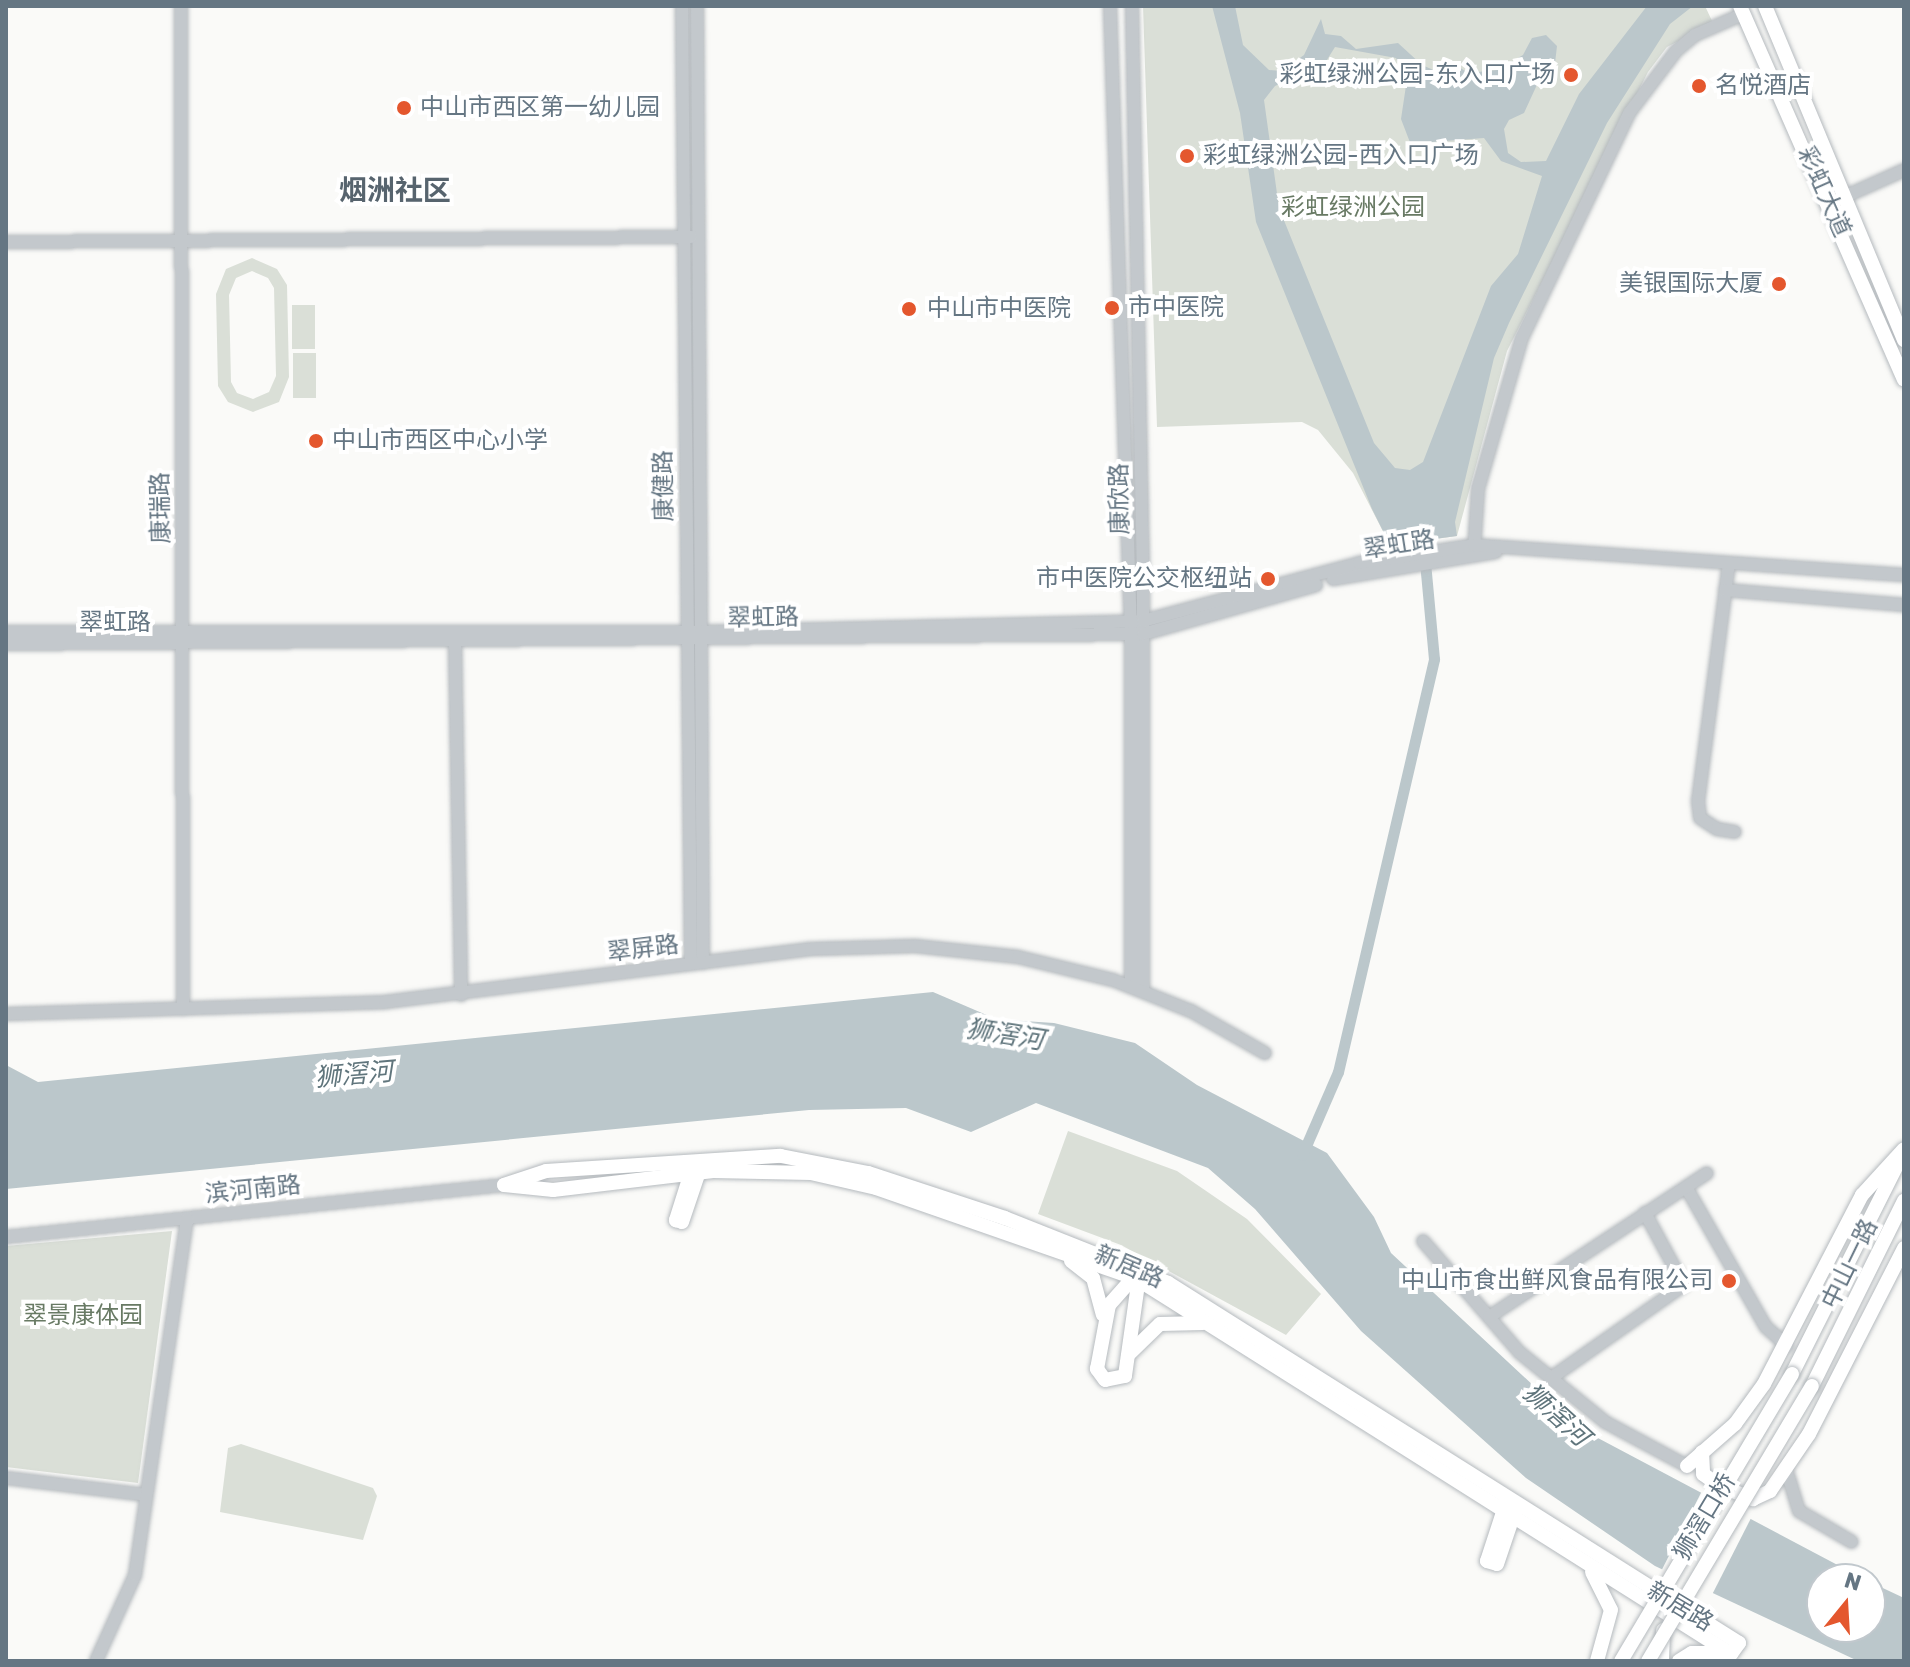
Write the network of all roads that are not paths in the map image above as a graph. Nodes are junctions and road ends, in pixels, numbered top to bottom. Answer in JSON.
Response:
{"nodes":[{"id":1,"x":181,"y":6,"type":"edge"},
{"id":2,"x":682,"y":6,"type":"edge"},
{"id":3,"x":697,"y":6,"type":"edge"},
{"id":4,"x":1110,"y":6,"type":"edge"},
{"id":5,"x":1132,"y":6,"type":"edge"},
{"id":6,"x":1765,"y":6,"type":"edge"},
{"id":7,"x":1741,"y":10,"type":"edge"},
{"id":8,"x":1904,"y":170,"type":"edge"},
{"id":9,"x":1846,"y":196,"type":"junction"},
{"id":10,"x":683,"y":237,"type":"junction"},
{"id":11,"x":699,"y":237,"type":"junction"},
{"id":12,"x":179,"y":238,"type":"junction"},
{"id":13,"x":6,"y":242,"type":"edge"},
{"id":14,"x":1904,"y":340,"type":"edge"},
{"id":15,"x":1904,"y":380,"type":"edge"},
{"id":16,"x":1466,"y":552,"type":"junction"},
{"id":17,"x":1729,"y":563,"type":"junction"},
{"id":18,"x":1788,"y":567,"type":"junction"},
{"id":19,"x":1904,"y":575,"type":"edge"},
{"id":20,"x":1725,"y":590,"type":"junction"},
{"id":21,"x":1784,"y":599,"type":"junction"},
{"id":22,"x":1904,"y":605,"type":"edge"},
{"id":23,"x":1137,"y":627,"type":"junction"},
{"id":24,"x":185,"y":629,"type":"junction"},
{"id":25,"x":6,"y":632,"type":"edge"},
{"id":26,"x":687,"y":637,"type":"junction"},
{"id":27,"x":702,"y":637,"type":"junction"},
{"id":28,"x":455,"y":641,"type":"junction"},
{"id":29,"x":6,"y":644,"type":"edge"},
{"id":30,"x":185,"y":645,"type":"junction"},
{"id":31,"x":1735,"y":832,"type":"dead end"},
{"id":32,"x":697,"y":964,"type":"junction"},
{"id":33,"x":1137,"y":989,"type":"junction"},
{"id":34,"x":461,"y":995,"type":"junction"},
{"id":35,"x":183,"y":1009,"type":"junction"},
{"id":36,"x":6,"y":1014,"type":"edge"},
{"id":37,"x":1265,"y":1053,"type":"dead end"},
{"id":38,"x":1904,"y":1151,"type":"edge"},
{"id":39,"x":697,"y":1165,"type":"junction"},
{"id":40,"x":1707,"y":1173,"type":"dead end"},
{"id":41,"x":504,"y":1185,"type":"joint"},
{"id":42,"x":1686,"y":1187,"type":"junction"},
{"id":43,"x":1904,"y":1201,"type":"edge"},
{"id":44,"x":1645,"y":1213,"type":"junction"},
{"id":45,"x":1904,"y":1216,"type":"edge"},
{"id":46,"x":187,"y":1219,"type":"junction"},
{"id":47,"x":6,"y":1237,"type":"edge"},
{"id":48,"x":1423,"y":1241,"type":"dead end"},
{"id":49,"x":1043,"y":1245,"type":"junction"},
{"id":50,"x":1904,"y":1248,"type":"edge"},
{"id":51,"x":1137,"y":1276,"type":"junction"},
{"id":52,"x":1864,"y":1285,"type":"junction"},
{"id":53,"x":1489,"y":1317,"type":"junction"},
{"id":54,"x":1217,"y":1327,"type":"junction"},
{"id":55,"x":1103,"y":1339,"type":"junction"},
{"id":56,"x":1787,"y":1346,"type":"junction"},
{"id":57,"x":1129,"y":1351,"type":"junction"},
{"id":58,"x":1792,"y":1374,"type":"joint"},
{"id":59,"x":1551,"y":1378,"type":"junction"},
{"id":60,"x":1812,"y":1386,"type":"joint"},
{"id":61,"x":1702,"y":1452,"type":"junction"},
{"id":62,"x":1687,"y":1466,"type":"joint"},
{"id":63,"x":1787,"y":1472,"type":"junction"},
{"id":64,"x":6,"y":1478,"type":"edge"},
{"id":65,"x":146,"y":1495,"type":"junction"},
{"id":66,"x":1510,"y":1508,"type":"junction"},
{"id":67,"x":1852,"y":1542,"type":"dead end"},
{"id":68,"x":1590,"y":1560,"type":"junction"},
{"id":69,"x":1656,"y":1608,"type":"junction"},
{"id":70,"x":1731,"y":1654,"type":"junction"},
{"id":71,"x":96,"y":1661,"type":"edge"},
{"id":72,"x":1597,"y":1661,"type":"edge"},
{"id":73,"x":1621,"y":1661,"type":"edge"},
{"id":74,"x":1648,"y":1661,"type":"edge"},
{"id":75,"x":1662,"y":1661,"type":"edge"},
{"id":76,"x":1679,"y":1661,"type":"edge"}],
"edges":[{"from":1,"to":12,"type":"street","name":"康瑞路"},
{"from":2,"to":10,"type":"street","name":"康健路"},
{"from":3,"to":11,"type":"street","name":"康健路"},
{"from":4,"to":23,"type":"street","name":"康欣路"},
{"from":5,"to":23,"type":"street","name":"康欣路"},
{"from":6,"to":9,"type":"main road","name":"彩虹大道"},
{"from":7,"to":15,"type":"main road","name":"彩虹大道"},
{"from":7,"to":16,"type":"street"},
{"from":8,"to":9,"type":"street"},
{"from":9,"to":14,"type":"main road","name":"彩虹大道"},
{"from":10,"to":11,"type":"street"},
{"from":10,"to":12,"type":"street"},
{"from":10,"to":26,"type":"street","name":"康健路"},
{"from":11,"to":27,"type":"street","name":"康健路"},
{"from":12,"to":13,"type":"street"},
{"from":12,"to":24,"type":"street","name":"康瑞路"},
{"from":16,"to":17,"type":"street","name":"翠虹路"},
{"from":16,"to":23,"type":"street","name":"翠虹路"},
{"from":17,"to":18,"type":"street","name":"翠虹路"},
{"from":17,"to":20,"type":"street"},
{"from":18,"to":19,"type":"street","name":"翠虹路"},
{"from":18,"to":21,"type":"street"},
{"from":20,"to":21,"type":"street"},
{"from":20,"to":31,"type":"street"},
{"from":21,"to":22,"type":"street"},
{"from":23,"to":27,"type":"street","name":"翠虹路"},
{"from":23,"to":33,"type":"street","name":"康欣路"},
{"from":24,"to":25,"type":"street","name":"翠虹路"},
{"from":24,"to":26,"type":"street","name":"翠虹路"},
{"from":24,"to":30,"type":"street","name":"康瑞路"},
{"from":26,"to":27,"type":"street","name":"翠虹路"},
{"from":26,"to":28,"type":"street","name":"翠虹路"},
{"from":26,"to":32,"type":"street","name":"康健路"},
{"from":27,"to":32,"type":"street","name":"康健路"},
{"from":28,"to":30,"type":"street","name":"翠虹路"},
{"from":28,"to":34,"type":"street"},
{"from":29,"to":30,"type":"street","name":"翠虹路"},
{"from":30,"to":35,"type":"street","name":"康瑞路"},
{"from":32,"to":33,"type":"street","name":"翠屏路"},
{"from":32,"to":34,"type":"street","name":"翠屏路"},
{"from":33,"to":37,"type":"street","name":"翠屏路"},
{"from":34,"to":35,"type":"street","name":"翠屏路"},
{"from":35,"to":36,"type":"street","name":"翠屏路"},
{"from":38,"to":56,"type":"main road"},
{"from":38,"to":58,"type":"main road","name":"中山一路"},
{"from":39,"to":41,"type":"main road","name":"新居路"},
{"from":39,"to":49,"type":"main road","name":"新居路"},
{"from":39,"to":51,"type":"main road","name":"新居路"},
{"from":40,"to":42,"type":"street"},
{"from":41,"to":46,"type":"street","name":"滨河南路"},
{"from":42,"to":44,"type":"street"},
{"from":42,"to":56,"type":"street"},
{"from":43,"to":52,"type":"main road","name":"中山一路"},
{"from":44,"to":53,"type":"street"},
{"from":44,"to":59,"type":"street"},
{"from":45,"to":52,"type":"main road"},
{"from":46,"to":47,"type":"street","name":"滨河南路"},
{"from":46,"to":65,"type":"street"},
{"from":48,"to":53,"type":"street"},
{"from":49,"to":51,"type":"main road","name":"新居路"},
{"from":49,"to":55,"type":"main road"},
{"from":50,"to":63,"type":"main road"},
{"from":51,"to":54,"type":"main road","name":"新居路"},
{"from":51,"to":55,"type":"main road"},
{"from":51,"to":57,"type":"main road"},
{"from":51,"to":66,"type":"main road","name":"新居路"},
{"from":52,"to":60,"type":"main road","name":"中山一路"},
{"from":53,"to":59,"type":"street"},
{"from":54,"to":57,"type":"main road"},
{"from":54,"to":66,"type":"main road","name":"新居路"},
{"from":55,"to":57,"type":"main road"},
{"from":55,"to":57,"type":"main road"},
{"from":56,"to":61,"type":"main road"},
{"from":58,"to":73,"type":"main road","name":"狮滘口桥","bridge":true},
{"from":59,"to":62,"type":"street"},
{"from":60,"to":74,"type":"main road","name":"狮滘口桥","bridge":true},
{"from":61,"to":62,"type":"main road"},
{"from":61,"to":63,"type":"main road"},
{"from":63,"to":67,"type":"street"},
{"from":64,"to":65,"type":"street"},
{"from":65,"to":71,"type":"street"},
{"from":66,"to":68,"type":"main road","name":"新居路"},
{"from":68,"to":69,"type":"main road","name":"新居路"},
{"from":68,"to":70,"type":"main road","name":"新居路"},
{"from":68,"to":72,"type":"main road"},
{"from":69,"to":70,"type":"main road","name":"新居路"},
{"from":69,"to":75,"type":"main road"},
{"from":70,"to":76,"type":"main road"}]}
